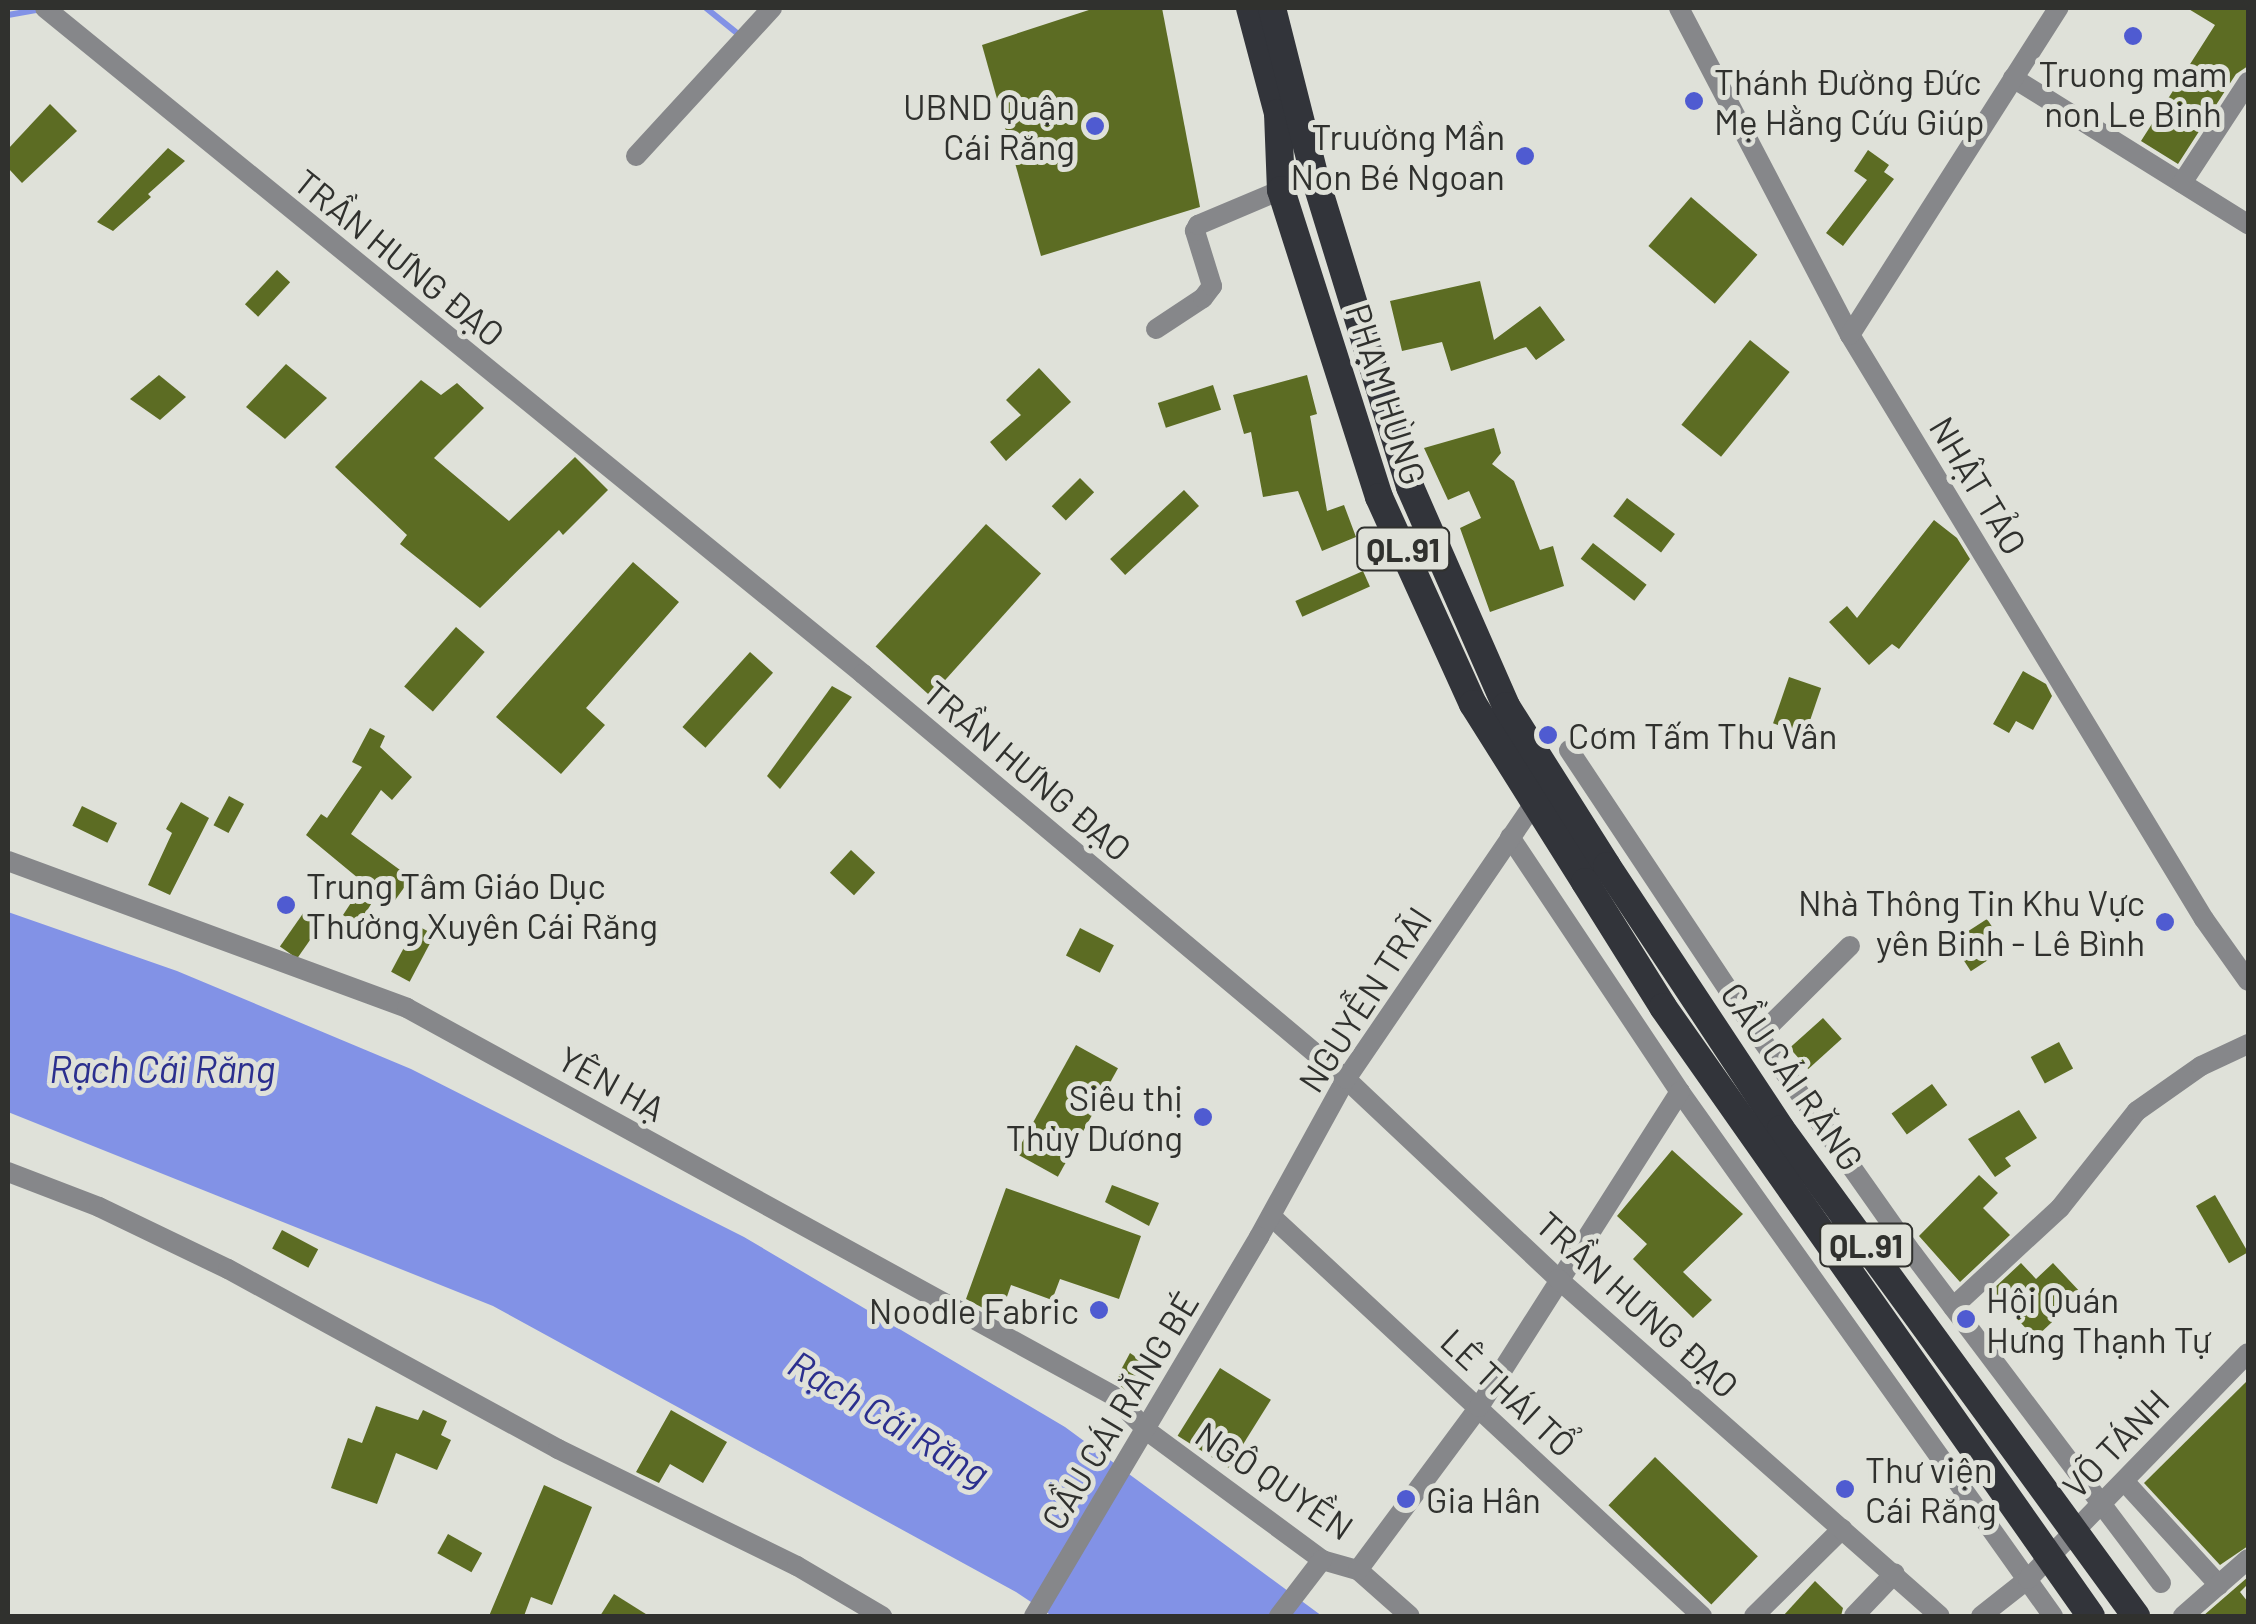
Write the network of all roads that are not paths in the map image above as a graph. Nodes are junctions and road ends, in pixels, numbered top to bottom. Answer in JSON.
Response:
{"nodes":[{"id":1,"x":772,"y":8,"type":"edge"},
{"id":2,"x":1250,"y":8,"type":"edge"},
{"id":3,"x":1272,"y":8,"type":"edge"},
{"id":4,"x":1679,"y":8,"type":"edge"},
{"id":5,"x":2058,"y":8,"type":"edge"},
{"id":6,"x":49,"y":12,"type":"edge"},
{"id":7,"x":2013,"y":78,"type":"junction"},
{"id":8,"x":2248,"y":82,"type":"edge"},
{"id":9,"x":636,"y":156,"type":"dead end"},
{"id":10,"x":1315,"y":178,"type":"junction"},
{"id":11,"x":2182,"y":183,"type":"junction"},
{"id":12,"x":1282,"y":190,"type":"junction"},
{"id":13,"x":2248,"y":224,"type":"edge"},
{"id":14,"x":1156,"y":329,"type":"dead end"},
{"id":15,"x":1850,"y":336,"type":"junction"},
{"id":16,"x":1569,"y":750,"type":"dead end"},
{"id":17,"x":1535,"y":802,"type":"junction"},
{"id":18,"x":1510,"y":837,"type":"junction"},
{"id":19,"x":8,"y":861,"type":"edge"},
{"id":20,"x":1596,"y":874,"type":"junction"},
{"id":21,"x":1850,"y":946,"type":"dead end"},
{"id":22,"x":2248,"y":981,"type":"edge"},
{"id":23,"x":1759,"y":1036,"type":"junction"},
{"id":24,"x":2248,"y":1044,"type":"edge"},
{"id":25,"x":1346,"y":1080,"type":"junction"},
{"id":26,"x":1680,"y":1092,"type":"junction"},
{"id":27,"x":8,"y":1172,"type":"edge"},
{"id":28,"x":1271,"y":1216,"type":"junction"},
{"id":29,"x":1259,"y":1237,"type":"joint"},
{"id":30,"x":1558,"y":1279,"type":"junction"},
{"id":31,"x":1953,"y":1307,"type":"junction"},
{"id":32,"x":2248,"y":1353,"type":"edge"},
{"id":33,"x":1478,"y":1407,"type":"junction"},
{"id":34,"x":1150,"y":1433,"type":"joint"},
{"id":35,"x":2124,"y":1481,"type":"junction"},
{"id":36,"x":2102,"y":1502,"type":"junction"},
{"id":37,"x":1842,"y":1529,"type":"junction"},
{"id":38,"x":2248,"y":1559,"type":"edge"},
{"id":39,"x":1322,"y":1560,"type":"junction"},
{"id":40,"x":1358,"y":1570,"type":"junction"},
{"id":41,"x":1896,"y":1573,"type":"junction"},
{"id":42,"x":2028,"y":1580,"type":"junction"},
{"id":43,"x":2161,"y":1582,"type":"dead end"},
{"id":44,"x":2220,"y":1584,"type":"junction"},
{"id":45,"x":882,"y":1616,"type":"edge"},
{"id":46,"x":1034,"y":1616,"type":"edge"},
{"id":47,"x":1278,"y":1616,"type":"edge"},
{"id":48,"x":1410,"y":1616,"type":"edge"},
{"id":49,"x":1702,"y":1616,"type":"edge"},
{"id":50,"x":1754,"y":1616,"type":"edge"},
{"id":51,"x":1854,"y":1616,"type":"edge"},
{"id":52,"x":1940,"y":1616,"type":"edge"},
{"id":53,"x":1981,"y":1616,"type":"edge"},
{"id":54,"x":2053,"y":1616,"type":"edge"},
{"id":55,"x":2092,"y":1616,"type":"edge"},
{"id":56,"x":2136,"y":1616,"type":"edge"},
{"id":57,"x":2184,"y":1616,"type":"edge"}],
"edges":[{"from":1,"to":9,"type":"street"},
{"from":2,"to":12,"type":"highway","name":"PHẠM HÙNG","number":"QL.91"},
{"from":3,"to":10,"type":"highway","name":"PHẠM HÙNG","number":"QL.91"},
{"from":4,"to":15,"type":"street","name":"NHẬT TẢO"},
{"from":5,"to":7,"type":"street"},
{"from":6,"to":25,"type":"street","name":"TRẦN HƯNG ĐẠO"},
{"from":7,"to":11,"type":"street"},
{"from":7,"to":15,"type":"street"},
{"from":8,"to":11,"type":"street"},
{"from":10,"to":12,"type":"highway"},
{"from":10,"to":20,"type":"highway","name":"PHẠM HÙNG","number":"QL.91"},
{"from":11,"to":13,"type":"street"},
{"from":12,"to":14,"type":"street"},
{"from":12,"to":17,"type":"highway","name":"PHẠM HÙNG","number":"QL.91"},
{"from":15,"to":22,"type":"street","name":"NHẬT TẢO"},
{"from":16,"to":23,"type":"street"},
{"from":17,"to":18,"type":"street","name":"NGUYỄN TRÃI"},
{"from":17,"to":20,"type":"highway","name":"PHẠM HÙNG","number":"QL.91"},
{"from":18,"to":25,"type":"street","name":"NGUYỄN TRÃI"},
{"from":18,"to":26,"type":"street"},
{"from":19,"to":34,"type":"street","name":"YÊN HẠ"},
{"from":20,"to":55,"type":"highway","name":"CẦU CÁI RĂNG","number":"QL.91","bridge":true},
{"from":20,"to":56,"type":"highway","name":"CẦU CÁI RĂNG","number":"QL.91","bridge":true},
{"from":21,"to":23,"type":"street"},
{"from":23,"to":31,"type":"street"},
{"from":24,"to":31,"type":"street"},
{"from":25,"to":28,"type":"street","name":"NGUYỄN TRÃI"},
{"from":25,"to":30,"type":"street","name":"TRẦN HƯNG ĐẠO"},
{"from":26,"to":30,"type":"street"},
{"from":26,"to":42,"type":"street"},
{"from":27,"to":45,"type":"street"},
{"from":28,"to":29,"type":"street","name":"NGUYỄN TRÃI"},
{"from":28,"to":33,"type":"street","name":"LÊ THÁI TỔ"},
{"from":29,"to":46,"type":"street","name":"CẦU CÁI RĂNG BÉ","bridge":true},
{"from":30,"to":33,"type":"street"},
{"from":30,"to":37,"type":"street","name":"TRẦN HƯNG ĐẠO"},
{"from":31,"to":36,"type":"street"},
{"from":32,"to":35,"type":"street","name":"VÕ TÁNH"},
{"from":33,"to":40,"type":"street"},
{"from":33,"to":49,"type":"street","name":"LÊ THÁI TỔ"},
{"from":34,"to":39,"type":"street","name":"NGÔ QUYỀN"},
{"from":35,"to":36,"type":"street","name":"VÕ TÁNH"},
{"from":35,"to":44,"type":"street"},
{"from":36,"to":42,"type":"street","name":"VÕ TÁNH"},
{"from":36,"to":43,"type":"street"},
{"from":37,"to":41,"type":"street","name":"TRẦN HƯNG ĐẠO"},
{"from":37,"to":50,"type":"street"},
{"from":38,"to":44,"type":"street"},
{"from":39,"to":40,"type":"street","name":"NGÔ QUYỀN"},
{"from":39,"to":47,"type":"street"},
{"from":40,"to":48,"type":"street","name":"NGÔ QUYỀN"},
{"from":41,"to":51,"type":"street"},
{"from":41,"to":52,"type":"street","name":"TRẦN HƯNG ĐẠO"},
{"from":42,"to":53,"type":"street","name":"VÕ TÁNH"},
{"from":42,"to":54,"type":"street"},
{"from":44,"to":57,"type":"street"}]}
